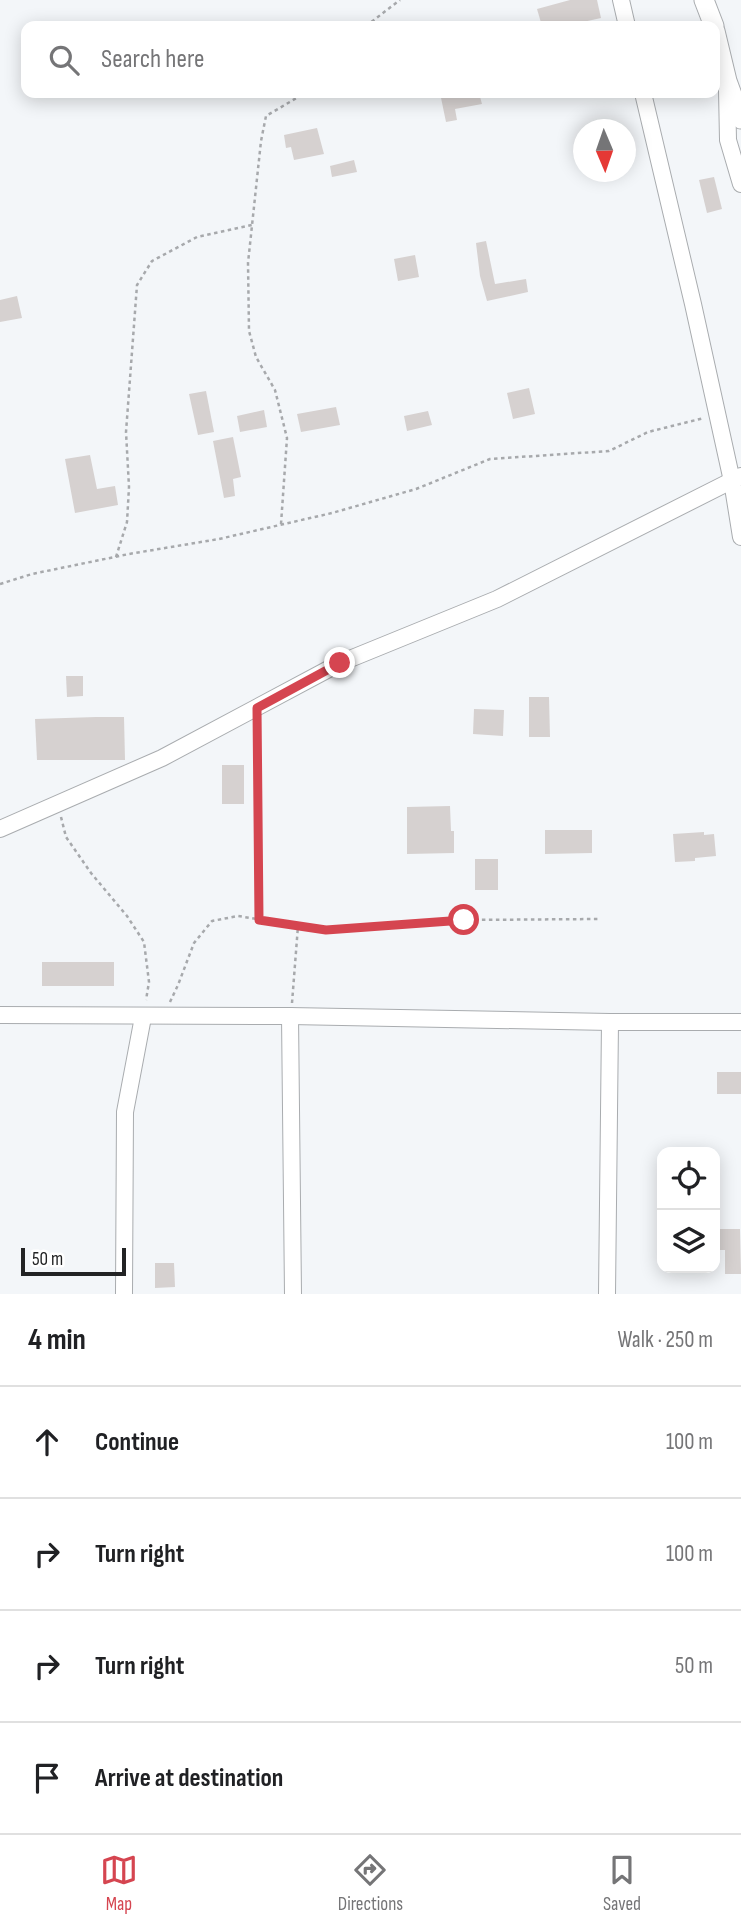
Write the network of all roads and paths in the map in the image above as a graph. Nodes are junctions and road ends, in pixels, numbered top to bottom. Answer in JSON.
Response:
{"nodes":[{"id":1,"x":400,"y":0,"type":"edge"},
{"id":2,"x":621,"y":0,"type":"edge"},
{"id":3,"x":704,"y":0,"type":"edge"},
{"id":4,"x":373,"y":21,"type":"edge"},
{"id":5,"x":626,"y":21,"type":"edge"},
{"id":6,"x":711,"y":21,"type":"edge"},
{"id":7,"x":720,"y":53,"type":"edge"},
{"id":8,"x":727,"y":81,"type":"junction"},
{"id":9,"x":297,"y":98,"type":"edge"},
{"id":10,"x":644,"y":98,"type":"edge"},
{"id":11,"x":741,"y":119,"type":"edge"},
{"id":12,"x":741,"y":184,"type":"edge"},
{"id":13,"x":252,"y":225,"type":"junction"},
{"id":14,"x":717,"y":414,"type":"junction"},
{"id":15,"x":737,"y":478,"type":"edge"},
{"id":16,"x":281,"y":524,"type":"junction"},
{"id":17,"x":741,"y":537,"type":"edge"},
{"id":18,"x":116,"y":557,"type":"junction"},
{"id":19,"x":0,"y":584,"type":"edge"},
{"id":20,"x":257,"y":708,"type":"junction"},
{"id":21,"x":57,"y":804,"type":"junction"},
{"id":22,"x":0,"y":829,"type":"edge"},
{"id":23,"x":598,"y":919,"type":"dead end"},
{"id":24,"x":259,"y":920,"type":"junction"},
{"id":25,"x":298,"y":926,"type":"junction"},
{"id":26,"x":0,"y":1016,"type":"edge"},
{"id":27,"x":290,"y":1016,"type":"junction"},
{"id":28,"x":142,"y":1017,"type":"junction"},
{"id":29,"x":162,"y":1017,"type":"junction"},
{"id":30,"x":610,"y":1022,"type":"junction"},
{"id":31,"x":741,"y":1022,"type":"edge"},
{"id":32,"x":124,"y":1294,"type":"edge"},
{"id":33,"x":293,"y":1294,"type":"edge"},
{"id":34,"x":607,"y":1294,"type":"edge"}],
"edges":[{"from":1,"to":4,"type":"path"},
{"from":2,"to":5,"type":"street"},
{"from":3,"to":6,"type":"main road"},
{"from":7,"to":8,"type":"main road"},
{"from":8,"to":11,"type":"main road"},
{"from":8,"to":12,"type":"street"},
{"from":9,"to":13,"type":"path"},
{"from":10,"to":14,"type":"street"},
{"from":13,"to":16,"type":"path"},
{"from":13,"to":18,"type":"path"},
{"from":14,"to":15,"type":"street"},
{"from":14,"to":16,"type":"path"},
{"from":15,"to":17,"type":"street"},
{"from":15,"to":20,"type":"street"},
{"from":16,"to":18,"type":"path"},
{"from":18,"to":19,"type":"path"},
{"from":20,"to":21,"type":"street"},
{"from":20,"to":24,"type":"path"},
{"from":21,"to":22,"type":"street"},
{"from":21,"to":28,"type":"path"},
{"from":23,"to":25,"type":"path"},
{"from":24,"to":25,"type":"path"},
{"from":24,"to":29,"type":"path"},
{"from":25,"to":27,"type":"path"},
{"from":26,"to":28,"type":"street"},
{"from":27,"to":29,"type":"street"},
{"from":27,"to":30,"type":"street"},
{"from":27,"to":33,"type":"street"},
{"from":28,"to":29,"type":"street"},
{"from":28,"to":32,"type":"street"},
{"from":30,"to":31,"type":"street"},
{"from":30,"to":34,"type":"street"}]}
